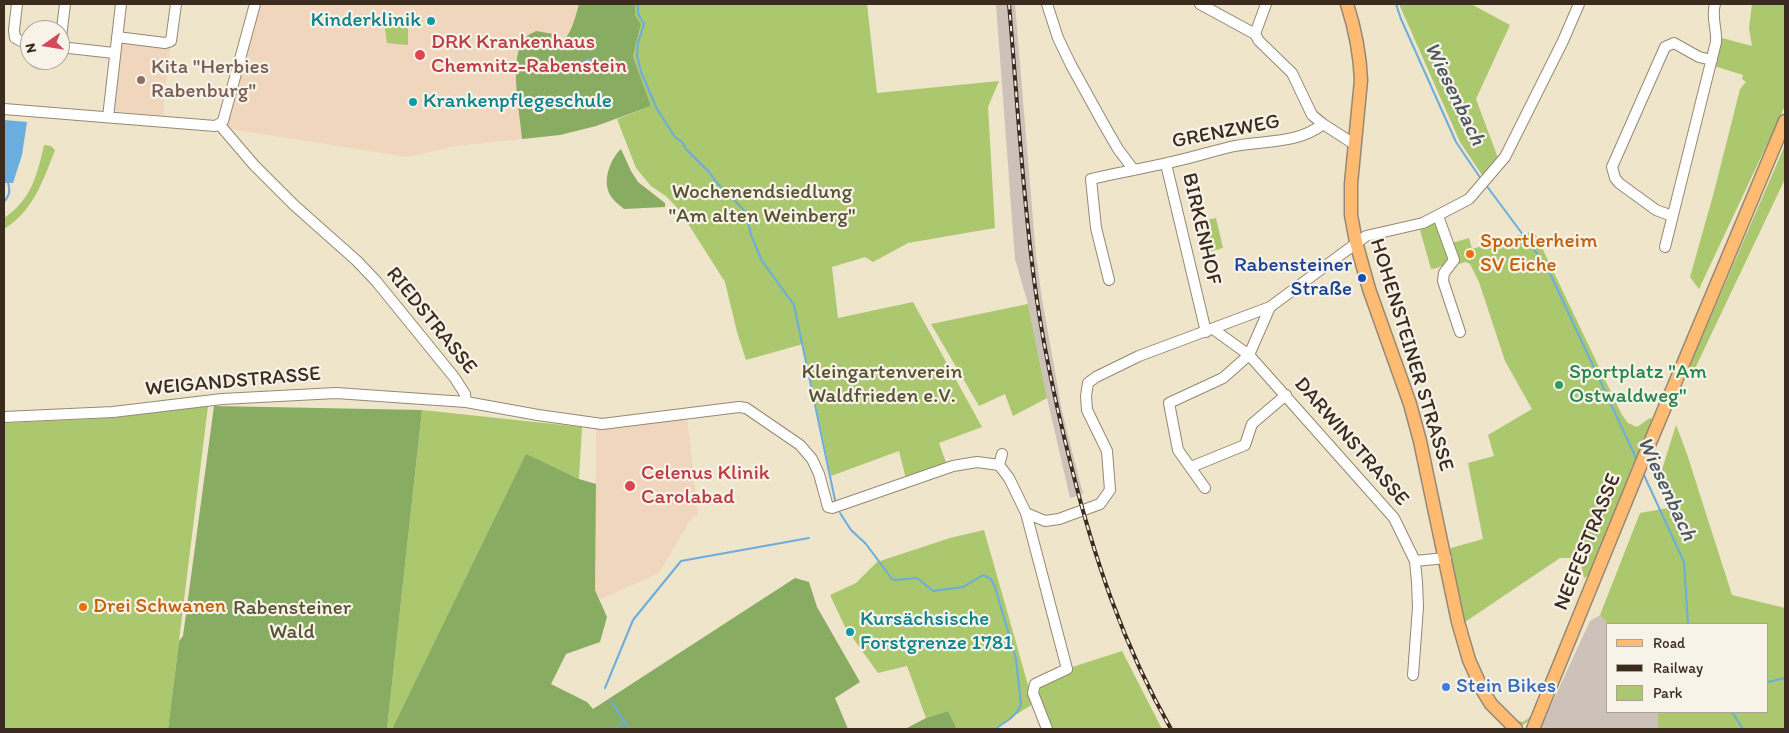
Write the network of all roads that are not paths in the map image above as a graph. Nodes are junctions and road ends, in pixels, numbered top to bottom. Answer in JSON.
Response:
{"nodes":[{"id":1,"x":16,"y":4,"type":"edge"},
{"id":2,"x":65,"y":4,"type":"edge"},
{"id":3,"x":120,"y":4,"type":"edge"},
{"id":4,"x":176,"y":4,"type":"edge"},
{"id":5,"x":255,"y":4,"type":"edge"},
{"id":6,"x":1047,"y":4,"type":"edge"},
{"id":7,"x":1200,"y":4,"type":"edge"},
{"id":8,"x":1266,"y":4,"type":"edge"},
{"id":9,"x":1347,"y":4,"type":"edge"},
{"id":10,"x":1579,"y":4,"type":"edge"},
{"id":11,"x":1715,"y":4,"type":"edge"},
{"id":12,"x":63,"y":20,"type":"edge"},
{"id":13,"x":1255,"y":34,"type":"junction"},
{"id":14,"x":117,"y":37,"type":"junction"},
{"id":15,"x":20,"y":40,"type":"edge"},
{"id":16,"x":70,"y":47,"type":"edge"},
{"id":17,"x":114,"y":53,"type":"junction"},
{"id":18,"x":1712,"y":60,"type":"junction"},
{"id":19,"x":4,"y":109,"type":"edge"},
{"id":20,"x":108,"y":117,"type":"junction"},
{"id":21,"x":1785,"y":122,"type":"edge"},
{"id":22,"x":219,"y":124,"type":"junction"},
{"id":23,"x":1323,"y":124,"type":"junction"},
{"id":24,"x":1354,"y":144,"type":"junction"},
{"id":25,"x":1166,"y":164,"type":"junction"},
{"id":26,"x":1133,"y":169,"type":"junction"},
{"id":27,"x":1438,"y":216,"type":"junction"},
{"id":28,"x":1672,"y":216,"type":"junction"},
{"id":29,"x":1356,"y":242,"type":"junction"},
{"id":30,"x":1665,"y":247,"type":"dead end"},
{"id":31,"x":1109,"y":280,"type":"dead end"},
{"id":32,"x":1270,"y":306,"type":"junction"},
{"id":33,"x":1210,"y":331,"type":"junction"},
{"id":34,"x":1460,"y":332,"type":"dead end"},
{"id":35,"x":1249,"y":355,"type":"junction"},
{"id":36,"x":1286,"y":395,"type":"junction"},
{"id":37,"x":466,"y":402,"type":"junction"},
{"id":38,"x":4,"y":417,"type":"edge"},
{"id":39,"x":1002,"y":454,"type":"dead end"},
{"id":40,"x":999,"y":465,"type":"junction"},
{"id":41,"x":1191,"y":467,"type":"junction"},
{"id":42,"x":1205,"y":488,"type":"dead end"},
{"id":43,"x":1026,"y":512,"type":"junction"},
{"id":44,"x":1446,"y":558,"type":"junction"},
{"id":45,"x":1415,"y":561,"type":"junction"},
{"id":46,"x":1413,"y":675,"type":"dead end"},
{"id":47,"x":1047,"y":729,"type":"edge"},
{"id":48,"x":1516,"y":729,"type":"edge"},
{"id":49,"x":1533,"y":729,"type":"edge"}],
"edges":[{"from":1,"to":15,"type":"street"},
{"from":2,"to":12,"type":"street"},
{"from":3,"to":14,"type":"street"},
{"from":4,"to":14,"type":"street"},
{"from":5,"to":22,"type":"street"},
{"from":6,"to":26,"type":"street"},
{"from":7,"to":13,"type":"street"},
{"from":8,"to":13,"type":"street"},
{"from":9,"to":24,"type":"main road","name":"HOHENSTEINER STRASSE"},
{"from":10,"to":27,"type":"street"},
{"from":11,"to":18,"type":"street"},
{"from":13,"to":23,"type":"street"},
{"from":14,"to":17,"type":"street"},
{"from":16,"to":17,"type":"street"},
{"from":17,"to":20,"type":"street"},
{"from":18,"to":28,"type":"street"},
{"from":18,"to":28,"type":"street"},
{"from":19,"to":20,"type":"street"},
{"from":20,"to":22,"type":"street"},
{"from":21,"to":49,"type":"main road","name":"NEEFESTRASSE"},
{"from":22,"to":37,"type":"street","name":"RIEDSTRASSE"},
{"from":23,"to":24,"type":"street"},
{"from":23,"to":25,"type":"street","name":"GRENZWEG"},
{"from":24,"to":29,"type":"main road","name":"HOHENSTEINER STRASSE"},
{"from":25,"to":26,"type":"street","name":"GRENZWEG"},
{"from":25,"to":33,"type":"street","name":"BIRKENHOF"},
{"from":26,"to":31,"type":"street","name":"GRENZWEG"},
{"from":27,"to":29,"type":"street"},
{"from":27,"to":34,"type":"street"},
{"from":28,"to":30,"type":"street"},
{"from":29,"to":32,"type":"street"},
{"from":29,"to":44,"type":"main road","name":"HOHENSTEINER STRASSE"},
{"from":32,"to":33,"type":"street"},
{"from":32,"to":35,"type":"street"},
{"from":33,"to":35,"type":"street","name":"DARWINSTRASSE"},
{"from":33,"to":43,"type":"street"},
{"from":35,"to":36,"type":"street","name":"DARWINSTRASSE"},
{"from":35,"to":41,"type":"street"},
{"from":36,"to":41,"type":"street"},
{"from":36,"to":45,"type":"street","name":"DARWINSTRASSE"},
{"from":37,"to":38,"type":"street","name":"WEIGANDSTRASSE"},
{"from":37,"to":40,"type":"street","name":"RIEDSTRASSE"},
{"from":39,"to":40,"type":"street"},
{"from":40,"to":43,"type":"street"},
{"from":41,"to":42,"type":"street"},
{"from":43,"to":47,"type":"street"},
{"from":44,"to":45,"type":"street"},
{"from":44,"to":48,"type":"main road","name":"HOHENSTEINER STRASSE"},
{"from":45,"to":46,"type":"street","name":"DARWINSTRASSE"}]}
